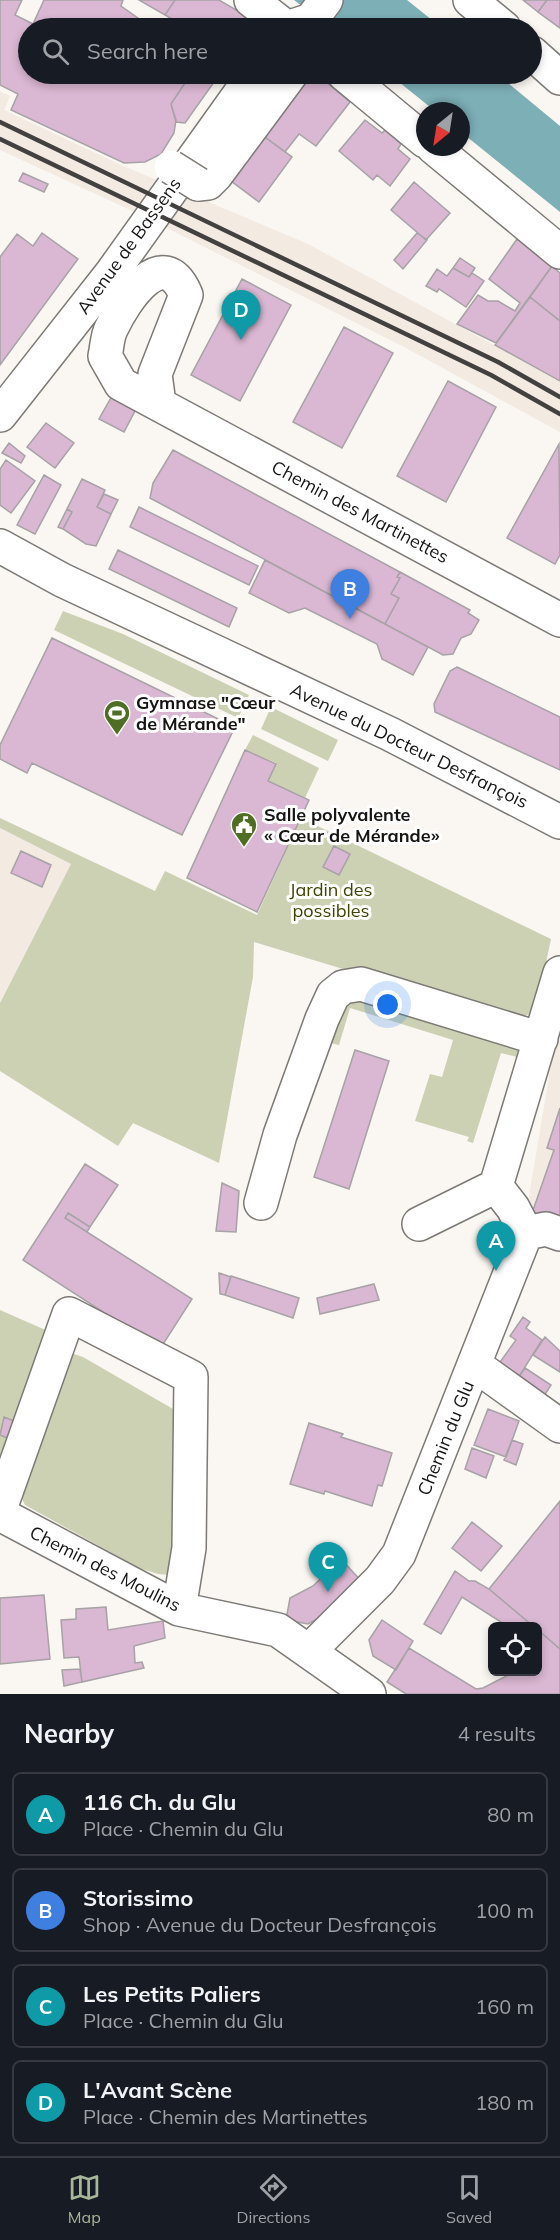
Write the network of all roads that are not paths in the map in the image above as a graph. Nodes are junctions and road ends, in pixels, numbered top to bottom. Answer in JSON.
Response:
{"nodes":[{"id":1,"x":470,"y":0,"type":"edge"},
{"id":2,"x":492,"y":18,"type":"edge"},
{"id":3,"x":542,"y":62,"type":"edge"},
{"id":4,"x":560,"y":78,"type":"edge"},
{"id":5,"x":221,"y":84,"type":"edge"},
{"id":6,"x":247,"y":84,"type":"edge"},
{"id":7,"x":284,"y":84,"type":"edge"},
{"id":8,"x":356,"y":84,"type":"edge"},
{"id":9,"x":416,"y":134,"type":"edge"},
{"id":10,"x":444,"y":156,"type":"edge"},
{"id":11,"x":560,"y":252,"type":"edge"},
{"id":12,"x":159,"y":404,"type":"dead end"},
{"id":13,"x":0,"y":415,"type":"edge"},
{"id":14,"x":0,"y":546,"type":"edge"},
{"id":15,"x":0,"y":561,"type":"edge"},
{"id":16,"x":62,"y":580,"type":"junction"},
{"id":17,"x":560,"y":620,"type":"edge"},
{"id":18,"x":560,"y":822,"type":"edge"},
{"id":19,"x":560,"y":974,"type":"edge"},
{"id":20,"x":541,"y":1039,"type":"junction"},
{"id":21,"x":496,"y":1186,"type":"junction"},
{"id":22,"x":261,"y":1203,"type":"dead end"},
{"id":23,"x":419,"y":1224,"type":"dead end"},
{"id":24,"x":526,"y":1233,"type":"junction"},
{"id":25,"x":560,"y":1234,"type":"edge"},
{"id":26,"x":475,"y":1365,"type":"junction"},
{"id":27,"x":560,"y":1426,"type":"edge"},
{"id":28,"x":0,"y":1509,"type":"edge"},
{"id":29,"x":0,"y":1514,"type":"edge"},
{"id":30,"x":179,"y":1609,"type":"junction"},
{"id":31,"x":310,"y":1650,"type":"junction"},
{"id":32,"x":346,"y":1684,"type":"edge"},
{"id":33,"x":369,"y":1694,"type":"edge"}],
"edges":[{"from":1,"to":2,"type":"street"},
{"from":3,"to":4,"type":"street"},
{"from":5,"to":7,"type":"street","bridge":true},
{"from":6,"to":13,"type":"street","name":"Avenue de Bassens"},
{"from":8,"to":9,"type":"street"},
{"from":10,"to":11,"type":"street"},
{"from":12,"to":17,"type":"street","name":"Chemin des Martinettes"},
{"from":14,"to":16,"type":"street"},
{"from":15,"to":16,"type":"street"},
{"from":16,"to":18,"type":"street","name":"Avenue du Docteur Desfrançois"},
{"from":19,"to":20,"type":"street"},
{"from":20,"to":21,"type":"street"},
{"from":20,"to":22,"type":"street"},
{"from":21,"to":23,"type":"street"},
{"from":21,"to":24,"type":"street"},
{"from":24,"to":25,"type":"street"},
{"from":24,"to":26,"type":"street","name":"Chemin du Glu"},
{"from":26,"to":27,"type":"street"},
{"from":26,"to":31,"type":"street","name":"Chemin du Glu"},
{"from":28,"to":30,"type":"street"},
{"from":29,"to":30,"type":"street","name":"Chemin des Moulins"},
{"from":30,"to":31,"type":"street","name":"Chemin des Moulins"},
{"from":31,"to":32,"type":"street","name":"Chemin des Moulins"},
{"from":32,"to":33,"type":"street","name":"Chemin des Moulins"}]}
